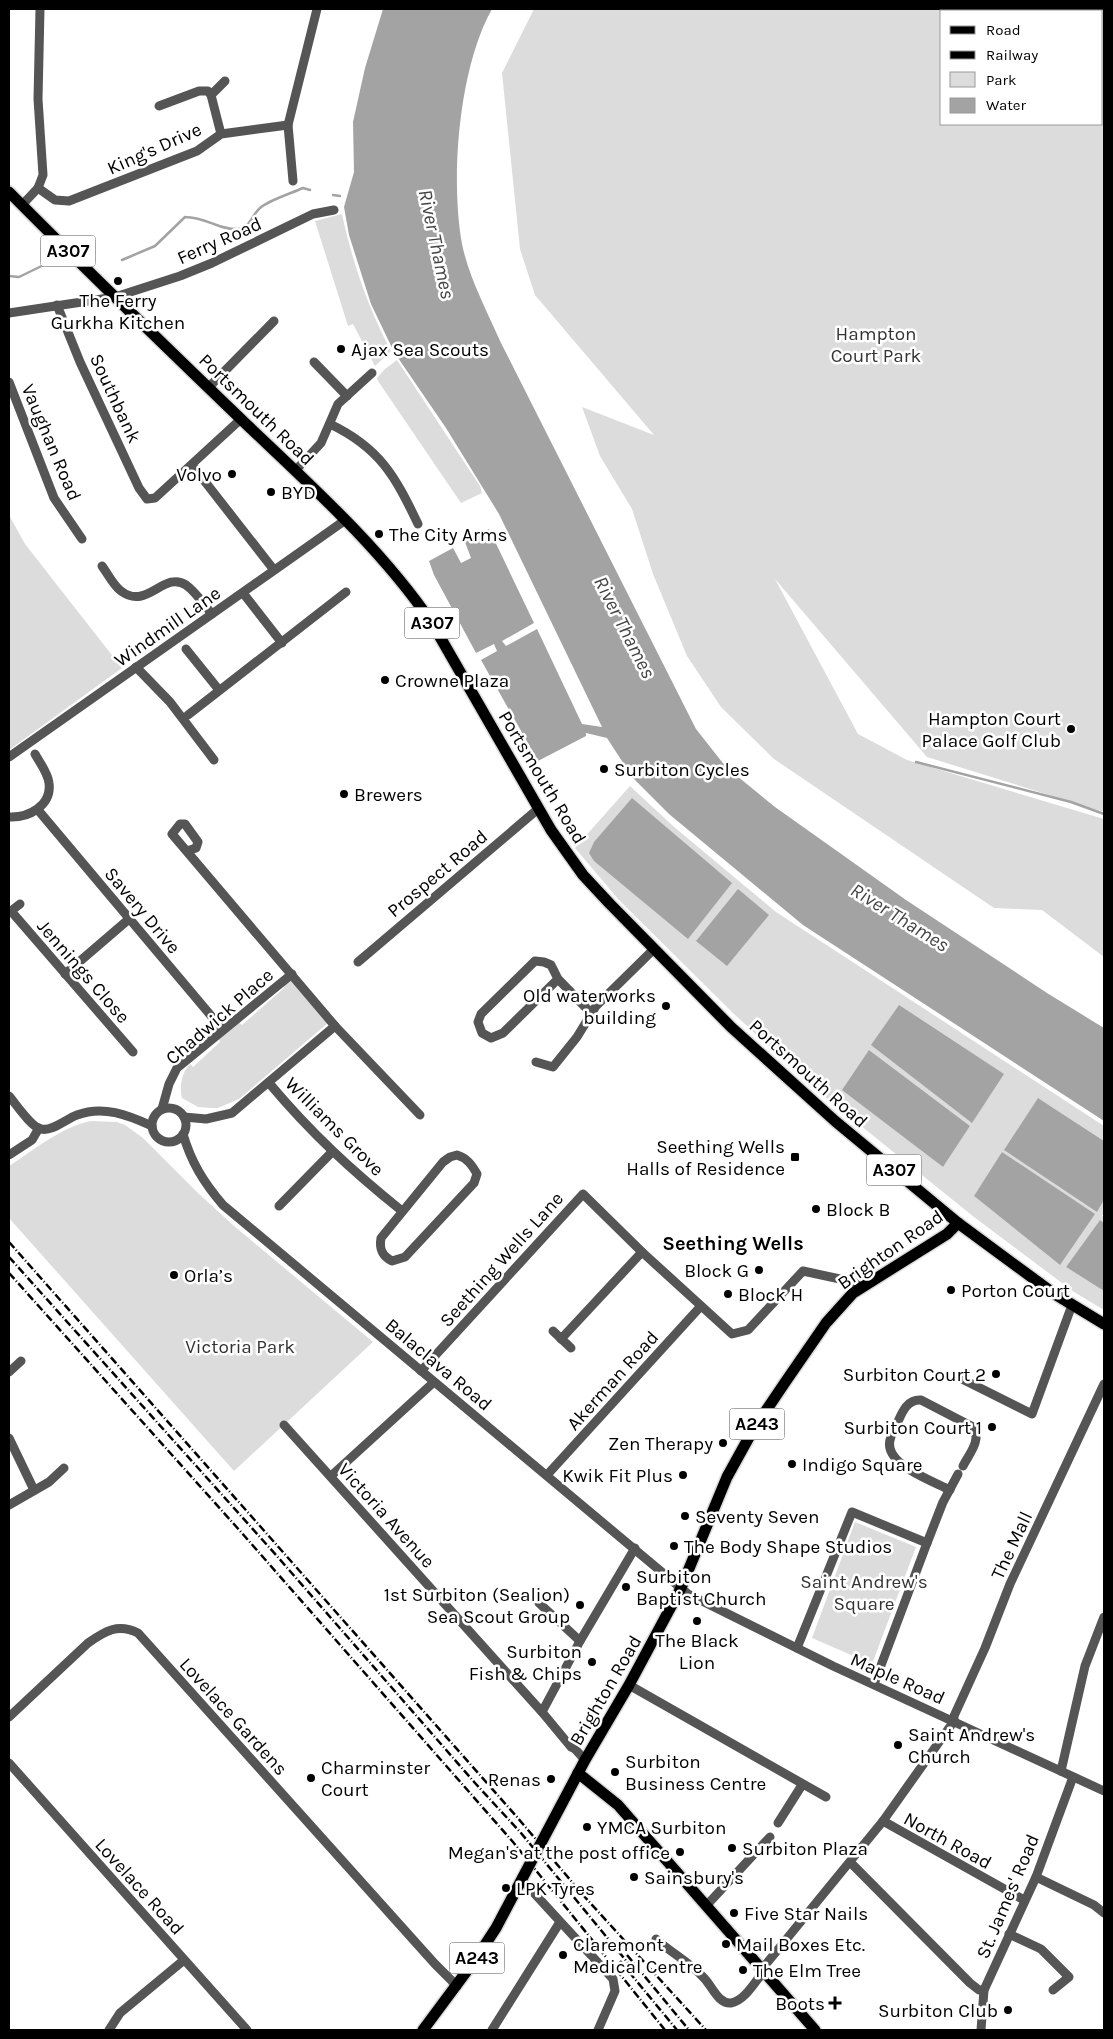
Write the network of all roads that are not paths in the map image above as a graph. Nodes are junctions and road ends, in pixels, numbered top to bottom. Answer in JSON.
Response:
{"nodes":[{"id":1,"x":40,"y":9,"type":"edge"},
{"id":2,"x":317,"y":9,"type":"edge"},
{"id":3,"x":225,"y":81,"type":"dead end"},
{"id":4,"x":211,"y":95,"type":"junction"},
{"id":5,"x":158,"y":106,"type":"dead end"},
{"id":6,"x":288,"y":125,"type":"junction"},
{"id":7,"x":221,"y":134,"type":"junction"},
{"id":8,"x":293,"y":180,"type":"dead end"},
{"id":9,"x":38,"y":188,"type":"junction"},
{"id":10,"x":9,"y":192,"type":"edge"},
{"id":11,"x":22,"y":205,"type":"junction"},
{"id":12,"x":334,"y":210,"type":"dead end"},
{"id":13,"x":115,"y":297,"type":"junction"},
{"id":14,"x":57,"y":305,"type":"junction"},
{"id":15,"x":9,"y":313,"type":"edge"},
{"id":16,"x":274,"y":321,"type":"dead end"},
{"id":17,"x":314,"y":362,"type":"dead end"},
{"id":18,"x":372,"y":373,"type":"dead end"},
{"id":19,"x":9,"y":382,"type":"edge"},
{"id":20,"x":209,"y":387,"type":"junction"},
{"id":21,"x":347,"y":396,"type":"junction"},
{"id":22,"x":241,"y":419,"type":"junction"},
{"id":23,"x":330,"y":424,"type":"junction"},
{"id":24,"x":192,"y":465,"type":"junction"},
{"id":25,"x":296,"y":471,"type":"junction"},
{"id":26,"x":344,"y":521,"type":"junction"},
{"id":27,"x":418,"y":524,"type":"dead end"},
{"id":28,"x":82,"y":539,"type":"dead end"},
{"id":29,"x":102,"y":566,"type":"dead end"},
{"id":30,"x":274,"y":570,"type":"junction"},
{"id":31,"x":346,"y":592,"type":"dead end"},
{"id":32,"x":243,"y":593,"type":"junction"},
{"id":33,"x":212,"y":614,"type":"junction"},
{"id":34,"x":282,"y":643,"type":"junction"},
{"id":35,"x":186,"y":649,"type":"dead end"},
{"id":36,"x":136,"y":667,"type":"junction"},
{"id":37,"x":219,"y":690,"type":"junction"},
{"id":38,"x":188,"y":715,"type":"dead end"},
{"id":39,"x":35,"y":754,"type":"dead end"},
{"id":40,"x":9,"y":757,"type":"edge"},
{"id":41,"x":214,"y":760,"type":"dead end"},
{"id":42,"x":538,"y":808,"type":"junction"},
{"id":43,"x":38,"y":810,"type":"junction"},
{"id":44,"x":9,"y":817,"type":"edge"},
{"id":45,"x":187,"y":851,"type":"dead end"},
{"id":46,"x":20,"y":904,"type":"dead end"},
{"id":47,"x":10,"y":912,"type":"edge"},
{"id":48,"x":129,"y":919,"type":"junction"},
{"id":49,"x":654,"y":949,"type":"junction"},
{"id":50,"x":358,"y":962,"type":"dead end"},
{"id":51,"x":65,"y":974,"type":"junction"},
{"id":52,"x":292,"y":974,"type":"junction"},
{"id":53,"x":558,"y":979,"type":"junction"},
{"id":54,"x":591,"y":1013,"type":"junction"},
{"id":55,"x":336,"y":1026,"type":"junction"},
{"id":56,"x":224,"y":1030,"type":"junction"},
{"id":57,"x":133,"y":1052,"type":"dead end"},
{"id":58,"x":536,"y":1062,"type":"dead end"},
{"id":59,"x":269,"y":1083,"type":"junction"},
{"id":60,"x":169,"y":1084,"type":"junction"},
{"id":61,"x":9,"y":1096,"type":"edge"},
{"id":62,"x":162,"y":1109,"type":"junction"},
{"id":63,"x":175,"y":1109,"type":"junction"},
{"id":64,"x":155,"y":1115,"type":"junction"},
{"id":65,"x":420,"y":1116,"type":"dead end"},
{"id":66,"x":131,"y":1117,"type":"junction"},
{"id":67,"x":184,"y":1117,"type":"junction"},
{"id":68,"x":206,"y":1119,"type":"junction"},
{"id":69,"x":152,"y":1126,"type":"junction"},
{"id":70,"x":39,"y":1128,"type":"junction"},
{"id":71,"x":184,"y":1131,"type":"junction"},
{"id":72,"x":175,"y":1141,"type":"junction"},
{"id":73,"x":332,"y":1152,"type":"junction"},
{"id":74,"x":189,"y":1154,"type":"junction"},
{"id":75,"x":9,"y":1155,"type":"edge"},
{"id":76,"x":279,"y":1206,"type":"dead end"},
{"id":77,"x":402,"y":1211,"type":"junction"},
{"id":78,"x":958,"y":1223,"type":"junction"},
{"id":79,"x":642,"y":1252,"type":"junction"},
{"id":80,"x":861,"y":1288,"type":"junction"},
{"id":81,"x":701,"y":1306,"type":"junction"},
{"id":82,"x":1072,"y":1306,"type":"junction"},
{"id":83,"x":1104,"y":1324,"type":"edge"},
{"id":84,"x":553,"y":1331,"type":"dead end"},
{"id":85,"x":561,"y":1339,"type":"junction"},
{"id":86,"x":571,"y":1348,"type":"dead end"},
{"id":87,"x":21,"y":1361,"type":"dead end"},
{"id":88,"x":421,"y":1371,"type":"junction"},
{"id":89,"x":9,"y":1372,"type":"edge"},
{"id":90,"x":954,"y":1375,"type":"dead end"},
{"id":91,"x":434,"y":1382,"type":"junction"},
{"id":92,"x":1104,"y":1384,"type":"edge"},
{"id":93,"x":284,"y":1425,"type":"dead end"},
{"id":94,"x":895,"y":1428,"type":"dead end"},
{"id":95,"x":891,"y":1437,"type":"dead end"},
{"id":96,"x":9,"y":1438,"type":"edge"},
{"id":97,"x":64,"y":1468,"type":"dead end"},
{"id":98,"x":547,"y":1475,"type":"junction"},
{"id":99,"x":331,"y":1476,"type":"junction"},
{"id":100,"x":34,"y":1490,"type":"junction"},
{"id":101,"x":950,"y":1490,"type":"junction"},
{"id":102,"x":9,"y":1505,"type":"edge"},
{"id":103,"x":927,"y":1543,"type":"junction"},
{"id":104,"x":635,"y":1548,"type":"junction"},
{"id":105,"x":681,"y":1588,"type":"junction"},
{"id":106,"x":539,"y":1603,"type":"dead end"},
{"id":107,"x":1104,"y":1617,"type":"edge"},
{"id":108,"x":580,"y":1641,"type":"junction"},
{"id":109,"x":797,"y":1648,"type":"junction"},
{"id":110,"x":874,"y":1684,"type":"junction"},
{"id":111,"x":629,"y":1685,"type":"junction"},
{"id":112,"x":542,"y":1712,"type":"junction"},
{"id":113,"x":9,"y":1717,"type":"edge"},
{"id":114,"x":954,"y":1721,"type":"junction"},
{"id":115,"x":585,"y":1760,"type":"junction"},
{"id":116,"x":9,"y":1763,"type":"edge"},
{"id":117,"x":1062,"y":1770,"type":"junction"},
{"id":118,"x":578,"y":1773,"type":"junction"},
{"id":119,"x":1073,"y":1777,"type":"junction"},
{"id":120,"x":802,"y":1784,"type":"junction"},
{"id":121,"x":1104,"y":1791,"type":"edge"},
{"id":122,"x":826,"y":1797,"type":"dead end"},
{"id":123,"x":883,"y":1821,"type":"junction"},
{"id":124,"x":778,"y":1823,"type":"dead end"},
{"id":125,"x":770,"y":1837,"type":"dead end"},
{"id":126,"x":851,"y":1863,"type":"junction"},
{"id":127,"x":1036,"y":1877,"type":"junction"},
{"id":128,"x":522,"y":1880,"type":"junction"},
{"id":129,"x":1024,"y":1900,"type":"junction"},
{"id":130,"x":706,"y":1906,"type":"junction"},
{"id":131,"x":1104,"y":1913,"type":"edge"},
{"id":132,"x":560,"y":1922,"type":"junction"},
{"id":133,"x":1009,"y":1934,"type":"junction"},
{"id":134,"x":656,"y":1939,"type":"dead end"},
{"id":135,"x":184,"y":1960,"type":"junction"},
{"id":136,"x":763,"y":1970,"type":"junction"},
{"id":137,"x":457,"y":1986,"type":"junction"},
{"id":138,"x":984,"y":1990,"type":"junction"},
{"id":139,"x":1053,"y":1990,"type":"dead end"},
{"id":140,"x":109,"y":2030,"type":"edge"},
{"id":141,"x":247,"y":2030,"type":"edge"},
{"id":142,"x":422,"y":2030,"type":"edge"},
{"id":143,"x":492,"y":2030,"type":"edge"},
{"id":144,"x":598,"y":2030,"type":"edge"},
{"id":145,"x":815,"y":2030,"type":"edge"},
{"id":146,"x":981,"y":2030,"type":"edge"}],
"edges":[{"from":1,"to":9,"type":"street"},
{"from":2,"to":6,"type":"street"},
{"from":3,"to":4,"type":"street"},
{"from":4,"to":5,"type":"street"},
{"from":4,"to":7,"type":"street"},
{"from":6,"to":7,"type":"street","name":"King's Drive"},
{"from":6,"to":8,"type":"street"},
{"from":7,"to":9,"type":"street","name":"King's Drive"},
{"from":9,"to":11,"type":"street"},
{"from":10,"to":11,"type":"main road","name":"Portsmouth Road","number":"A307"},
{"from":11,"to":13,"type":"main road","name":"Portsmouth Road","number":"A307"},
{"from":12,"to":13,"type":"street","name":"Ferry Road"},
{"from":13,"to":14,"type":"street","name":"Ferry Road"},
{"from":13,"to":20,"type":"main road","name":"Portsmouth Road","number":"A307"},
{"from":14,"to":15,"type":"street","name":"Ferry Road"},
{"from":14,"to":24,"type":"street","name":"Southbank"},
{"from":16,"to":20,"type":"street"},
{"from":17,"to":21,"type":"street"},
{"from":18,"to":21,"type":"street"},
{"from":19,"to":28,"type":"street","name":"Vaughan Road"},
{"from":20,"to":22,"type":"main road","name":"Portsmouth Road","number":"A307"},
{"from":21,"to":23,"type":"street"},
{"from":22,"to":24,"type":"street"},
{"from":22,"to":25,"type":"main road","name":"Portsmouth Road","number":"A307"},
{"from":23,"to":25,"type":"street"},
{"from":23,"to":27,"type":"street"},
{"from":24,"to":30,"type":"street"},
{"from":25,"to":26,"type":"main road","name":"Portsmouth Road","number":"A307"},
{"from":26,"to":30,"type":"street","name":"Windmill Lane"},
{"from":26,"to":42,"type":"main road","name":"Portsmouth Road","number":"A307"},
{"from":29,"to":33,"type":"street"},
{"from":30,"to":32,"type":"street","name":"Windmill Lane"},
{"from":31,"to":34,"type":"street"},
{"from":32,"to":33,"type":"street","name":"Windmill Lane"},
{"from":32,"to":34,"type":"street"},
{"from":33,"to":36,"type":"street","name":"Windmill Lane"},
{"from":34,"to":37,"type":"street"},
{"from":35,"to":37,"type":"street"},
{"from":36,"to":40,"type":"street","name":"Windmill Lane"},
{"from":36,"to":41,"type":"street"},
{"from":37,"to":38,"type":"street"},
{"from":39,"to":43,"type":"street"},
{"from":42,"to":49,"type":"main road","name":"Portsmouth Road","number":"A307"},
{"from":42,"to":50,"type":"street","name":"Prospect Road"},
{"from":43,"to":44,"type":"street"},
{"from":43,"to":48,"type":"street","name":"Savery Drive"},
{"from":45,"to":52,"type":"street","name":"Chadwick Place"},
{"from":46,"to":47,"type":"street","name":"Jennings Close"},
{"from":47,"to":51,"type":"street","name":"Jennings Close"},
{"from":48,"to":51,"type":"street"},
{"from":48,"to":56,"type":"street","name":"Savery Drive"},
{"from":49,"to":54,"type":"street"},
{"from":49,"to":78,"type":"main road","name":"Portsmouth Road","number":"A307"},
{"from":51,"to":57,"type":"street","name":"Jennings Close"},
{"from":52,"to":55,"type":"street","name":"Chadwick Place"},
{"from":52,"to":56,"type":"street","name":"Chadwick Place"},
{"from":53,"to":53,"type":"street"},
{"from":53,"to":54,"type":"street"},
{"from":54,"to":58,"type":"street"},
{"from":55,"to":59,"type":"street"},
{"from":55,"to":65,"type":"street","name":"Chadwick Place"},
{"from":56,"to":60,"type":"street","name":"Chadwick Place"},
{"from":59,"to":68,"type":"street"},
{"from":59,"to":73,"type":"street","name":"Williams Grove"},
{"from":60,"to":62,"type":"street","name":"Chadwick Place"},
{"from":60,"to":63,"type":"street","name":"Chadwick Place"},
{"from":61,"to":70,"type":"street"},
{"from":62,"to":63,"type":"street"},
{"from":62,"to":64,"type":"street"},
{"from":63,"to":67,"type":"street"},
{"from":64,"to":66,"type":"street"},
{"from":64,"to":69,"type":"street"},
{"from":66,"to":69,"type":"street"},
{"from":66,"to":70,"type":"street"},
{"from":67,"to":68,"type":"street"},
{"from":67,"to":71,"type":"street"},
{"from":68,"to":71,"type":"street"},
{"from":69,"to":72,"type":"street"},
{"from":70,"to":75,"type":"street"},
{"from":71,"to":72,"type":"street"},
{"from":71,"to":74,"type":"street","name":"Balaclava Road"},
{"from":72,"to":74,"type":"street","name":"Balaclava Road"},
{"from":73,"to":76,"type":"street"},
{"from":73,"to":77,"type":"street","name":"Williams Grove"},
{"from":74,"to":88,"type":"street","name":"Balaclava Road"},
{"from":77,"to":77,"type":"street"},
{"from":78,"to":80,"type":"main road","name":"Brighton Road","number":"A243"},
{"from":78,"to":82,"type":"main road","name":"Portsmouth Road","number":"A307"},
{"from":79,"to":81,"type":"street","name":"Seething Wells Lane"},
{"from":79,"to":85,"type":"street"},
{"from":79,"to":88,"type":"street","name":"Seething Wells Lane"},
{"from":80,"to":81,"type":"street","name":"Seething Wells Lane"},
{"from":80,"to":105,"type":"main road","name":"Brighton Road","number":"A243"},
{"from":81,"to":98,"type":"street","name":"Akerman Road"},
{"from":82,"to":83,"type":"main road","name":"Portsmouth Road","number":"A307"},
{"from":82,"to":90,"type":"street"},
{"from":84,"to":85,"type":"street"},
{"from":85,"to":86,"type":"street"},
{"from":87,"to":89,"type":"street"},
{"from":88,"to":91,"type":"street","name":"Balaclava Road"},
{"from":91,"to":98,"type":"street","name":"Balaclava Road"},
{"from":91,"to":99,"type":"street"},
{"from":92,"to":114,"type":"street","name":"The Mall"},
{"from":93,"to":99,"type":"street","name":"Victoria Avenue"},
{"from":94,"to":101,"type":"street"},
{"from":95,"to":101,"type":"street"},
{"from":96,"to":100,"type":"street"},
{"from":97,"to":100,"type":"street"},
{"from":98,"to":104,"type":"street","name":"Balaclava Road"},
{"from":99,"to":112,"type":"street","name":"Victoria Avenue"},
{"from":100,"to":102,"type":"street"},
{"from":101,"to":103,"type":"street"},
{"from":103,"to":109,"type":"street"},
{"from":103,"to":110,"type":"street"},
{"from":104,"to":105,"type":"street","name":"Balaclava Road"},
{"from":104,"to":108,"type":"street"},
{"from":105,"to":109,"type":"street","name":"Maple Road"},
{"from":105,"to":111,"type":"main road","name":"Brighton Road","number":"A243"},
{"from":106,"to":108,"type":"street"},
{"from":107,"to":117,"type":"street"},
{"from":108,"to":112,"type":"street"},
{"from":109,"to":110,"type":"street","name":"Maple Road"},
{"from":110,"to":114,"type":"street","name":"Maple Road"},
{"from":111,"to":115,"type":"main road","name":"Brighton Road","number":"A243"},
{"from":111,"to":120,"type":"street"},
{"from":112,"to":115,"type":"street","name":"Victoria Avenue"},
{"from":113,"to":137,"type":"street","name":"Lovelace Gardens"},
{"from":114,"to":117,"type":"street","name":"Maple Road"},
{"from":114,"to":123,"type":"street","name":"The Mall"},
{"from":115,"to":118,"type":"main road","name":"Brighton Road","number":"A243"},
{"from":116,"to":135,"type":"street","name":"Lovelace Road"},
{"from":117,"to":119,"type":"street","name":"Maple Road"},
{"from":118,"to":128,"type":"main road","name":"Brighton Road","number":"A243"},
{"from":118,"to":130,"type":"main road"},
{"from":119,"to":121,"type":"street","name":"Maple Road"},
{"from":119,"to":127,"type":"street","name":"St. James' Road"},
{"from":120,"to":122,"type":"street"},
{"from":120,"to":124,"type":"street"},
{"from":123,"to":126,"type":"street","name":"The Mall"},
{"from":123,"to":129,"type":"street","name":"North Road"},
{"from":125,"to":130,"type":"street"},
{"from":126,"to":136,"type":"street","name":"The Mall"},
{"from":126,"to":138,"type":"street"},
{"from":127,"to":129,"type":"street","name":"St. James' Road"},
{"from":127,"to":131,"type":"street"},
{"from":128,"to":132,"type":"street"},
{"from":128,"to":137,"type":"main road","number":"A243"},
{"from":129,"to":133,"type":"street","name":"St. James' Road"},
{"from":130,"to":136,"type":"main road"},
{"from":132,"to":143,"type":"street"},
{"from":132,"to":144,"type":"street"},
{"from":133,"to":138,"type":"street","name":"St. James' Road"},
{"from":133,"to":139,"type":"street"},
{"from":134,"to":136,"type":"street","name":"The Mall"},
{"from":135,"to":140,"type":"street"},
{"from":135,"to":141,"type":"street","name":"Lovelace Road"},
{"from":136,"to":145,"type":"main road"},
{"from":137,"to":142,"type":"main road","number":"A243"},
{"from":138,"to":146,"type":"street","name":"St. James' Road"}]}
